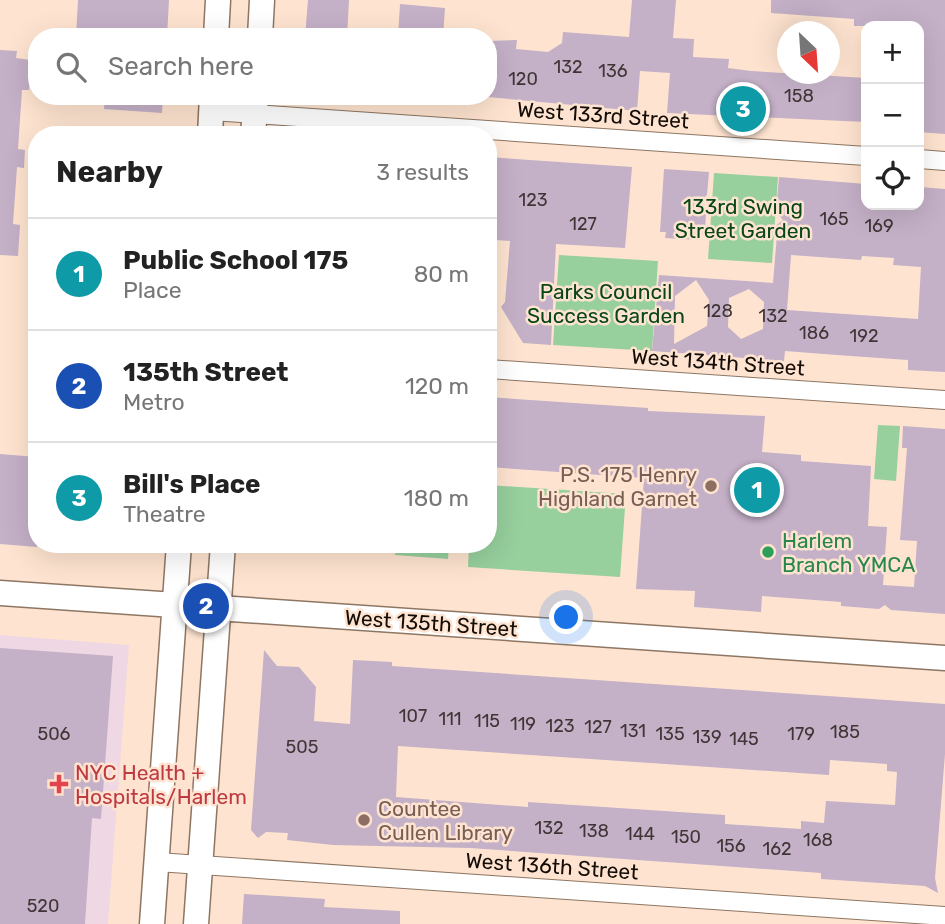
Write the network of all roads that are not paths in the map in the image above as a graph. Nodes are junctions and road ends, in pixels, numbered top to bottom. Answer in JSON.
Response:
{"nodes":[{"id":1,"x":218,"y":0,"type":"edge"},
{"id":2,"x":262,"y":0,"type":"edge"},
{"id":3,"x":216,"y":28,"type":"edge"},
{"id":4,"x":260,"y":28,"type":"edge"},
{"id":5,"x":211,"y":114,"type":"edge"},
{"id":6,"x":254,"y":115,"type":"edge"},
{"id":7,"x":418,"y":126,"type":"edge"},
{"id":8,"x":497,"y":131,"type":"edge"},
{"id":9,"x":861,"y":156,"type":"edge"},
{"id":10,"x":924,"y":159,"type":"edge"},
{"id":11,"x":945,"y":161,"type":"edge"},
{"id":12,"x":497,"y":370,"type":"edge"},
{"id":13,"x":945,"y":400,"type":"edge"},
{"id":14,"x":178,"y":553,"type":"edge"},
{"id":15,"x":222,"y":553,"type":"edge"},
{"id":16,"x":0,"y":593,"type":"edge"},
{"id":17,"x":174,"y":606,"type":"junction"},
{"id":18,"x":219,"y":608,"type":"junction"},
{"id":19,"x":945,"y":658,"type":"edge"},
{"id":20,"x":157,"y":862,"type":"junction"},
{"id":21,"x":201,"y":865,"type":"junction"},
{"id":22,"x":945,"y":916,"type":"edge"},
{"id":23,"x":152,"y":924,"type":"edge"},
{"id":24,"x":196,"y":924,"type":"edge"}],
"edges":[{"from":1,"to":3,"type":"street"},
{"from":2,"to":4,"type":"street"},
{"from":5,"to":6,"type":"street","name":"West 133rd Street"},
{"from":6,"to":7,"type":"street","name":"West 133rd Street"},
{"from":8,"to":9,"type":"street","name":"West 133rd Street"},
{"from":10,"to":11,"type":"street"},
{"from":12,"to":13,"type":"street","name":"West 134th Street"},
{"from":14,"to":17,"type":"street"},
{"from":15,"to":18,"type":"street"},
{"from":16,"to":17,"type":"street","name":"West 135th Street"},
{"from":17,"to":18,"type":"street","name":"West 135th Street"},
{"from":17,"to":20,"type":"street"},
{"from":18,"to":19,"type":"street","name":"West 135th Street"},
{"from":18,"to":21,"type":"street"},
{"from":20,"to":21,"type":"street","name":"West 136th Street"},
{"from":20,"to":23,"type":"street"},
{"from":21,"to":22,"type":"street","name":"West 136th Street"},
{"from":21,"to":24,"type":"street"}]}
